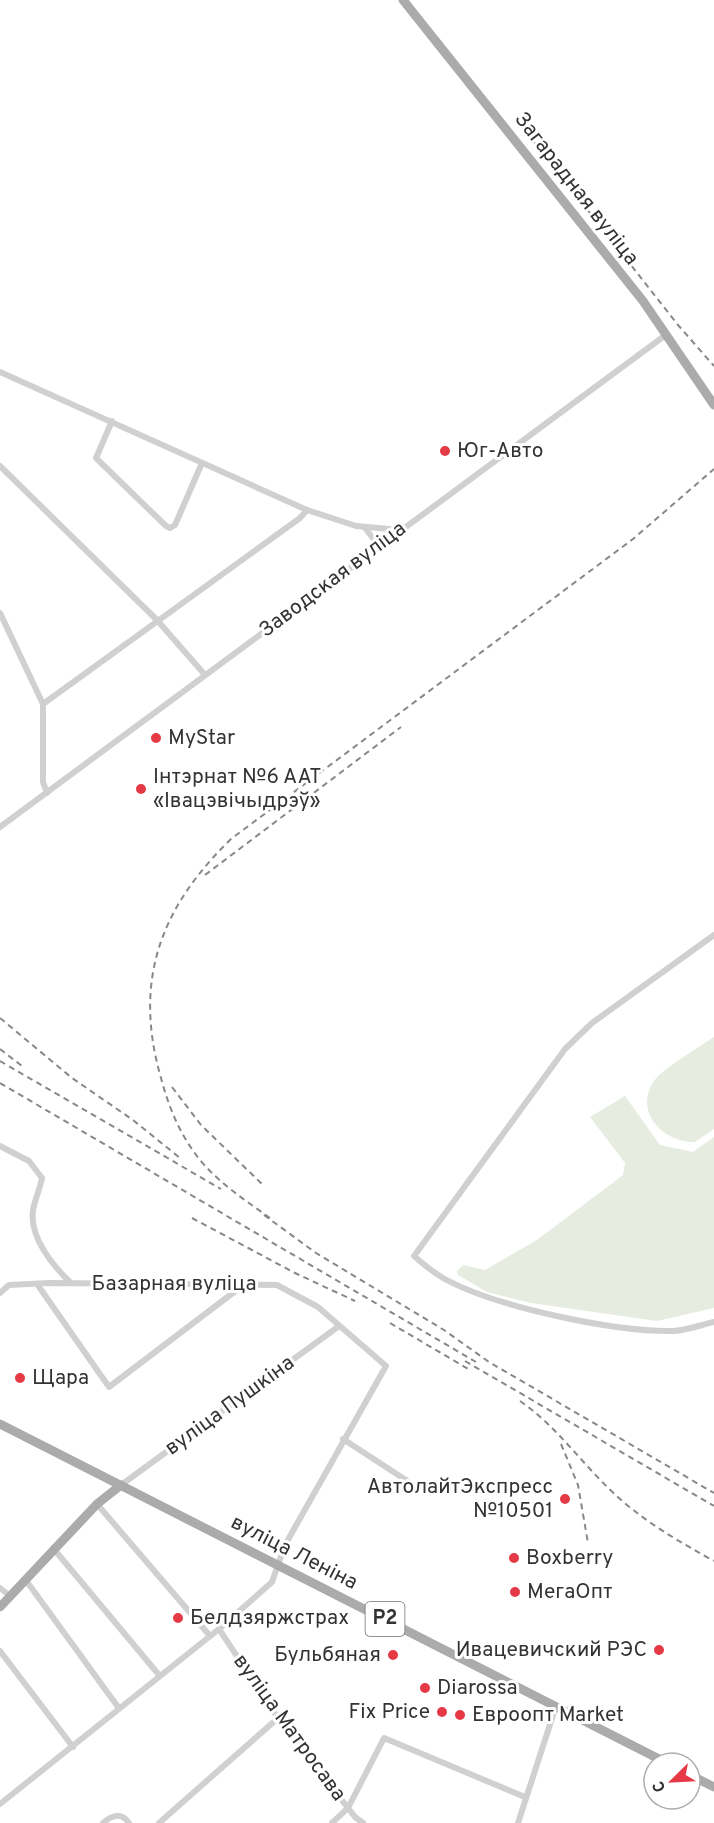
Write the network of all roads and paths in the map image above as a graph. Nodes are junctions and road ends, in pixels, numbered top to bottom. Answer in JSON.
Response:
{"nodes":[{"id":1,"x":403,"y":0,"type":"edge"},
{"id":2,"x":667,"y":334,"type":"junction"},
{"id":3,"x":0,"y":372,"type":"edge"},
{"id":4,"x":714,"y":405,"type":"edge"},
{"id":5,"x":112,"y":421,"type":"junction"},
{"id":6,"x":201,"y":463,"type":"junction"},
{"id":7,"x":1,"y":468,"type":"edge"},
{"id":8,"x":307,"y":510,"type":"junction"},
{"id":9,"x":365,"y":528,"type":"junction"},
{"id":10,"x":401,"y":530,"type":"junction"},
{"id":11,"x":379,"y":546,"type":"junction"},
{"id":12,"x":0,"y":613,"type":"edge"},
{"id":13,"x":157,"y":620,"type":"junction"},
{"id":14,"x":206,"y":675,"type":"junction"},
{"id":15,"x":43,"y":704,"type":"junction"},
{"id":16,"x":47,"y":793,"type":"junction"},
{"id":17,"x":0,"y":827,"type":"edge"},
{"id":18,"x":714,"y":935,"type":"edge"},
{"id":19,"x":0,"y":1146,"type":"edge"},
{"id":20,"x":72,"y":1283,"type":"junction"},
{"id":21,"x":37,"y":1284,"type":"junction"},
{"id":22,"x":243,"y":1285,"type":"junction"},
{"id":23,"x":0,"y":1293,"type":"edge"},
{"id":24,"x":714,"y":1322,"type":"edge"},
{"id":25,"x":339,"y":1326,"type":"junction"},
{"id":26,"x":0,"y":1424,"type":"edge"},
{"id":27,"x":343,"y":1440,"type":"junction"},
{"id":28,"x":412,"y":1484,"type":"dead end"},
{"id":29,"x":121,"y":1485,"type":"junction"},
{"id":30,"x":97,"y":1504,"type":"junction"},
{"id":31,"x":53,"y":1548,"type":"junction"},
{"id":32,"x":279,"y":1565,"type":"junction"},
{"id":33,"x":25,"y":1579,"type":"junction"},
{"id":34,"x":0,"y":1588,"type":"edge"},
{"id":35,"x":10,"y":1596,"type":"junction"},
{"id":36,"x":0,"y":1607,"type":"edge"},
{"id":37,"x":219,"y":1629,"type":"junction"},
{"id":38,"x":210,"y":1636,"type":"junction"},
{"id":39,"x":0,"y":1651,"type":"edge"},
{"id":40,"x":159,"y":1676,"type":"junction"},
{"id":41,"x":556,"y":1706,"type":"junction"},
{"id":42,"x":118,"y":1707,"type":"junction"},
{"id":43,"x":278,"y":1718,"type":"junction"},
{"id":44,"x":73,"y":1747,"type":"junction"},
{"id":45,"x":644,"y":1751,"type":"edge"},
{"id":46,"x":525,"y":1797,"type":"junction"},
{"id":47,"x":0,"y":1804,"type":"edge"},
{"id":48,"x":348,"y":1808,"type":"junction"},
{"id":49,"x":103,"y":1823,"type":"edge"},
{"id":50,"x":129,"y":1823,"type":"edge"},
{"id":51,"x":159,"y":1823,"type":"edge"},
{"id":52,"x":332,"y":1823,"type":"edge"},
{"id":53,"x":363,"y":1823,"type":"edge"},
{"id":54,"x":518,"y":1823,"type":"edge"}],
"edges":[{"from":1,"to":2,"type":"main road","name":"Загарадная вуліца"},
{"from":2,"to":4,"type":"main road","name":"Загарадная вуліца"},
{"from":2,"to":10,"type":"street","name":"Заводская вуліца"},
{"from":3,"to":5,"type":"street"},
{"from":5,"to":6,"type":"street"},
{"from":5,"to":6,"type":"street"},
{"from":6,"to":8,"type":"street"},
{"from":7,"to":13,"type":"street"},
{"from":8,"to":9,"type":"street"},
{"from":8,"to":13,"type":"street"},
{"from":9,"to":10,"type":"street"},
{"from":9,"to":11,"type":"street"},
{"from":10,"to":11,"type":"street","name":"Заводская вуліца"},
{"from":11,"to":14,"type":"street","name":"Заводская вуліца"},
{"from":12,"to":15,"type":"street"},
{"from":13,"to":14,"type":"street"},
{"from":13,"to":15,"type":"street"},
{"from":14,"to":16,"type":"street","name":"Заводская вуліца"},
{"from":15,"to":16,"type":"street"},
{"from":16,"to":17,"type":"street","name":"Заводская вуліца"},
{"from":18,"to":24,"type":"street"},
{"from":19,"to":20,"type":"street"},
{"from":20,"to":21,"type":"street","name":"Базарная вуліца"},
{"from":20,"to":22,"type":"street","name":"Базарная вуліца"},
{"from":21,"to":22,"type":"street"},
{"from":21,"to":23,"type":"street","name":"Базарная вуліца"},
{"from":22,"to":25,"type":"street","name":"Базарная вуліца"},
{"from":25,"to":27,"type":"street","name":"Базарная вуліца"},
{"from":25,"to":29,"type":"street","name":"вуліца Пушкіна"},
{"from":26,"to":29,"type":"main road","name":"вуліца Леніна","number":"Р2"},
{"from":27,"to":28,"type":"street"},
{"from":27,"to":32,"type":"street"},
{"from":29,"to":30,"type":"main road"},
{"from":29,"to":32,"type":"main road","name":"вуліца Леніна","number":"Р2"},
{"from":30,"to":31,"type":"main road"},
{"from":30,"to":38,"type":"street"},
{"from":31,"to":33,"type":"main road"},
{"from":31,"to":40,"type":"street"},
{"from":32,"to":37,"type":"street"},
{"from":32,"to":41,"type":"main road","name":"вуліца Леніна","number":"Р2"},
{"from":33,"to":35,"type":"main road"},
{"from":33,"to":42,"type":"street"},
{"from":34,"to":35,"type":"street"},
{"from":35,"to":36,"type":"main road"},
{"from":37,"to":38,"type":"street"},
{"from":37,"to":43,"type":"street","name":"вуліца Матросава"},
{"from":38,"to":40,"type":"street"},
{"from":39,"to":44,"type":"street"},
{"from":40,"to":42,"type":"street"},
{"from":41,"to":45,"type":"main road","name":"вуліца Леніна","number":"Р2"},
{"from":41,"to":46,"type":"street"},
{"from":42,"to":44,"type":"street"},
{"from":43,"to":48,"type":"street","name":"вуліца Матросава"},
{"from":43,"to":51,"type":"street"},
{"from":44,"to":47,"type":"street"},
{"from":46,"to":48,"type":"street"},
{"from":46,"to":54,"type":"street"},
{"from":48,"to":52,"type":"street"},
{"from":48,"to":53,"type":"street","name":"вуліца Матросава"},
{"from":49,"to":50,"type":"street"}]}
